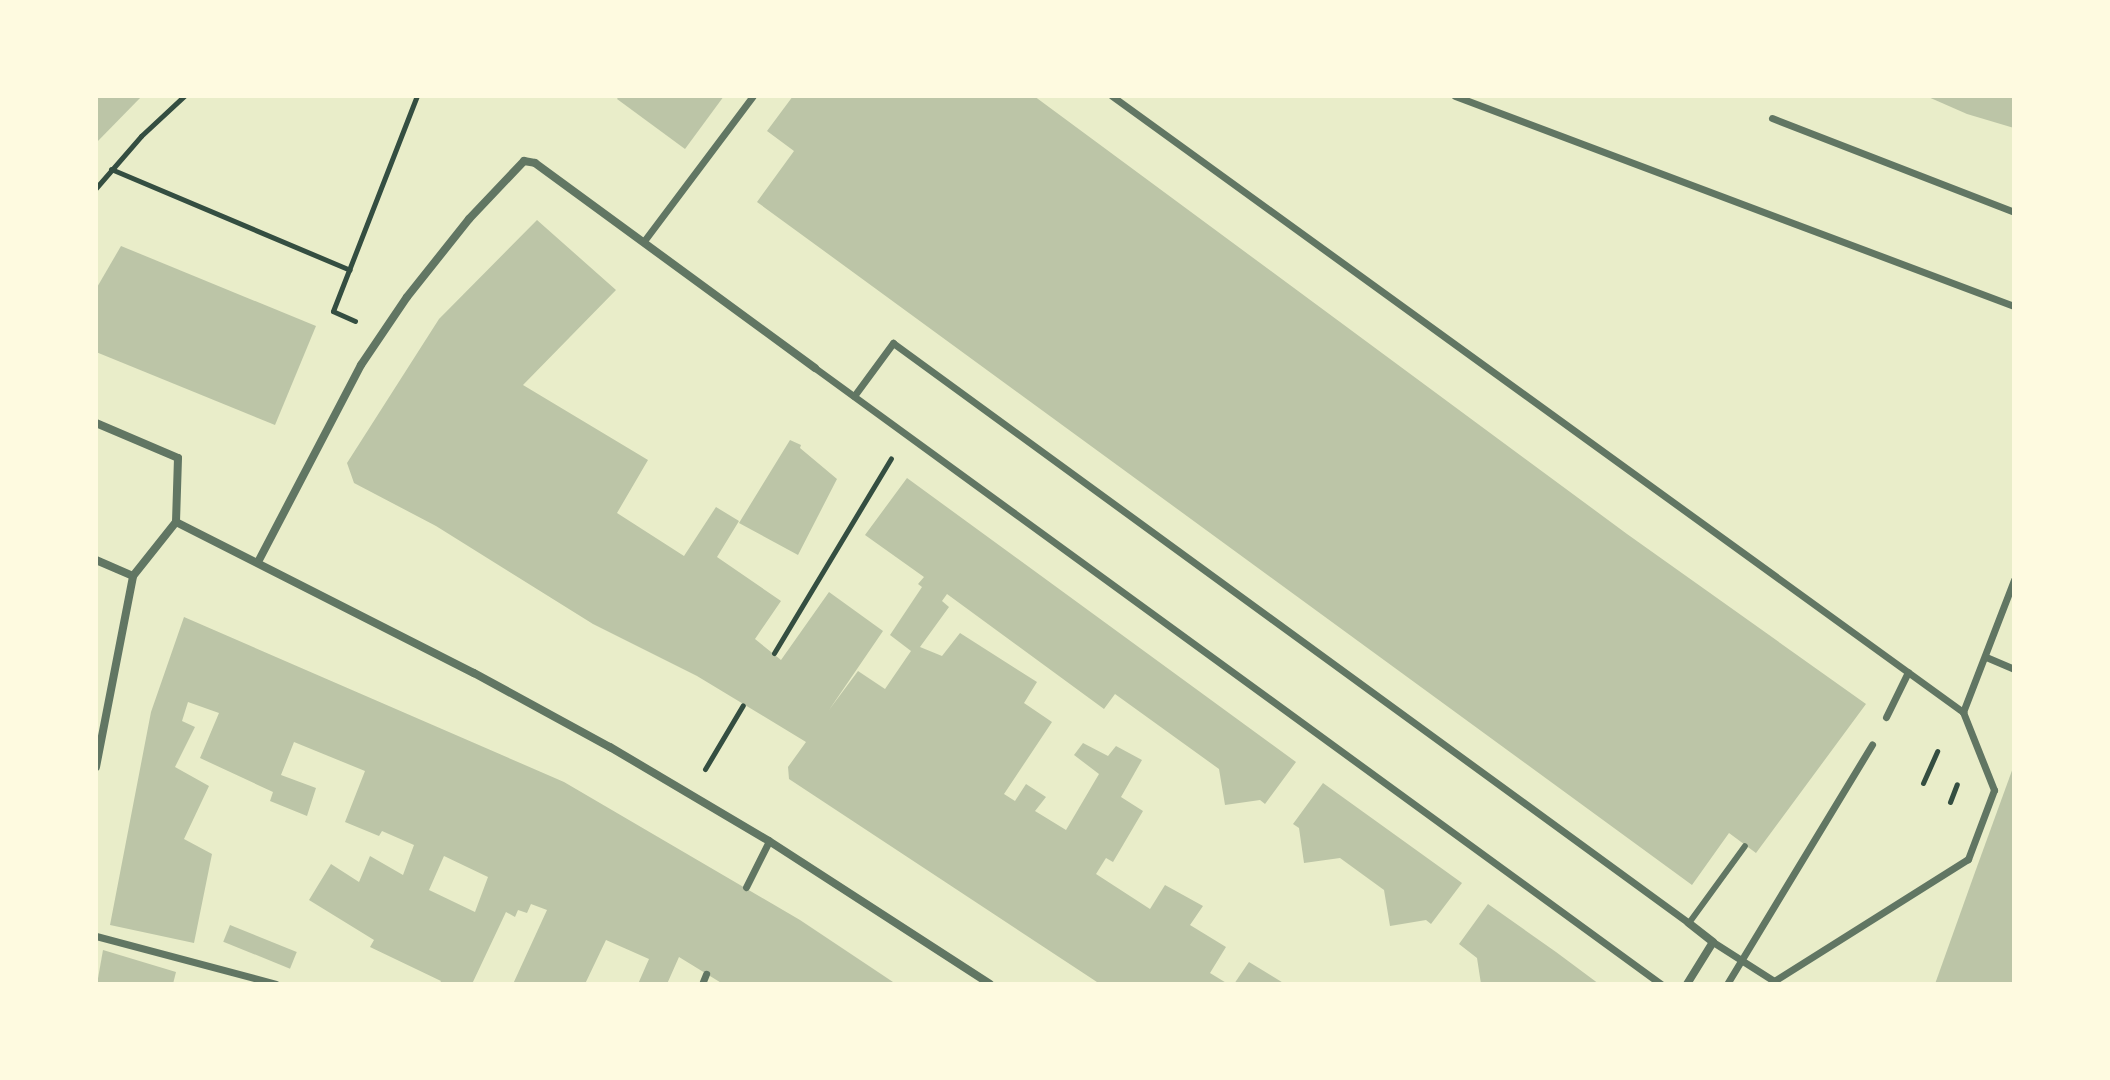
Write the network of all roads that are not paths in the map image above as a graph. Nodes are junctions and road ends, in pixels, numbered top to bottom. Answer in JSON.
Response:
{"nodes":[{"id":1,"x":753,"y":96,"type":"edge"},
{"id":2,"x":1112,"y":96,"type":"edge"},
{"id":3,"x":1455,"y":96,"type":"edge"},
{"id":4,"x":1772,"y":118,"type":"dead end"},
{"id":5,"x":2014,"y":212,"type":"edge"},
{"id":6,"x":644,"y":241,"type":"junction"},
{"id":7,"x":2014,"y":306,"type":"edge"},
{"id":8,"x":815,"y":368,"type":"joint"},
{"id":9,"x":854,"y":396,"type":"junction"},
{"id":10,"x":96,"y":423,"type":"edge"},
{"id":11,"x":176,"y":522,"type":"junction"},
{"id":12,"x":96,"y":560,"type":"edge"},
{"id":13,"x":258,"y":562,"type":"junction"},
{"id":14,"x":133,"y":576,"type":"junction"},
{"id":15,"x":2014,"y":580,"type":"edge"},
{"id":16,"x":2011,"y":597,"type":"edge"},
{"id":17,"x":1986,"y":657,"type":"junction"},
{"id":18,"x":2014,"y":669,"type":"edge"},
{"id":19,"x":1908,"y":672,"type":"junction"},
{"id":20,"x":1963,"y":712,"type":"junction"},
{"id":21,"x":1886,"y":717,"type":"dead end"},
{"id":22,"x":1872,"y":745,"type":"dead end"},
{"id":23,"x":96,"y":767,"type":"edge"},
{"id":24,"x":769,"y":841,"type":"junction"},
{"id":25,"x":1745,"y":846,"type":"dead end"},
{"id":26,"x":1968,"y":859,"type":"junction"},
{"id":27,"x":1978,"y":862,"type":"dead end"},
{"id":28,"x":746,"y":887,"type":"dead end"},
{"id":29,"x":1689,"y":923,"type":"junction"},
{"id":30,"x":96,"y":936,"type":"edge"},
{"id":31,"x":1713,"y":942,"type":"junction"},
{"id":32,"x":1742,"y":959,"type":"junction"},
{"id":33,"x":706,"y":974,"type":"dead end"},
{"id":34,"x":1772,"y":983,"type":"edge"},
{"id":35,"x":276,"y":984,"type":"edge"},
{"id":36,"x":702,"y":984,"type":"edge"},
{"id":37,"x":990,"y":984,"type":"edge"},
{"id":38,"x":1661,"y":984,"type":"edge"},
{"id":39,"x":1687,"y":984,"type":"edge"},
{"id":40,"x":1727,"y":984,"type":"edge"}],
"edges":[{"from":1,"to":6,"type":"street"},
{"from":2,"to":19,"type":"street"},
{"from":3,"to":7,"type":"street"},
{"from":4,"to":5,"type":"street"},
{"from":6,"to":8,"type":"street"},
{"from":6,"to":13,"type":"street"},
{"from":8,"to":9,"type":"street"},
{"from":9,"to":29,"type":"street"},
{"from":9,"to":38,"type":"street"},
{"from":10,"to":11,"type":"street"},
{"from":11,"to":13,"type":"street"},
{"from":11,"to":14,"type":"street"},
{"from":12,"to":14,"type":"street"},
{"from":13,"to":24,"type":"street"},
{"from":14,"to":23,"type":"street"},
{"from":15,"to":16,"type":"street"},
{"from":16,"to":17,"type":"street"},
{"from":17,"to":18,"type":"street"},
{"from":17,"to":20,"type":"street"},
{"from":19,"to":20,"type":"street"},
{"from":19,"to":21,"type":"street"},
{"from":20,"to":26,"type":"street"},
{"from":22,"to":32,"type":"street"},
{"from":24,"to":28,"type":"street"},
{"from":24,"to":37,"type":"street"},
{"from":25,"to":29,"type":"lane"},
{"from":26,"to":27,"type":"street"},
{"from":26,"to":34,"type":"street"},
{"from":29,"to":31,"type":"street"},
{"from":30,"to":35,"type":"street"},
{"from":31,"to":32,"type":"street"},
{"from":31,"to":39,"type":"street"},
{"from":32,"to":34,"type":"street"},
{"from":32,"to":40,"type":"street"},
{"from":33,"to":36,"type":"street"}]}
